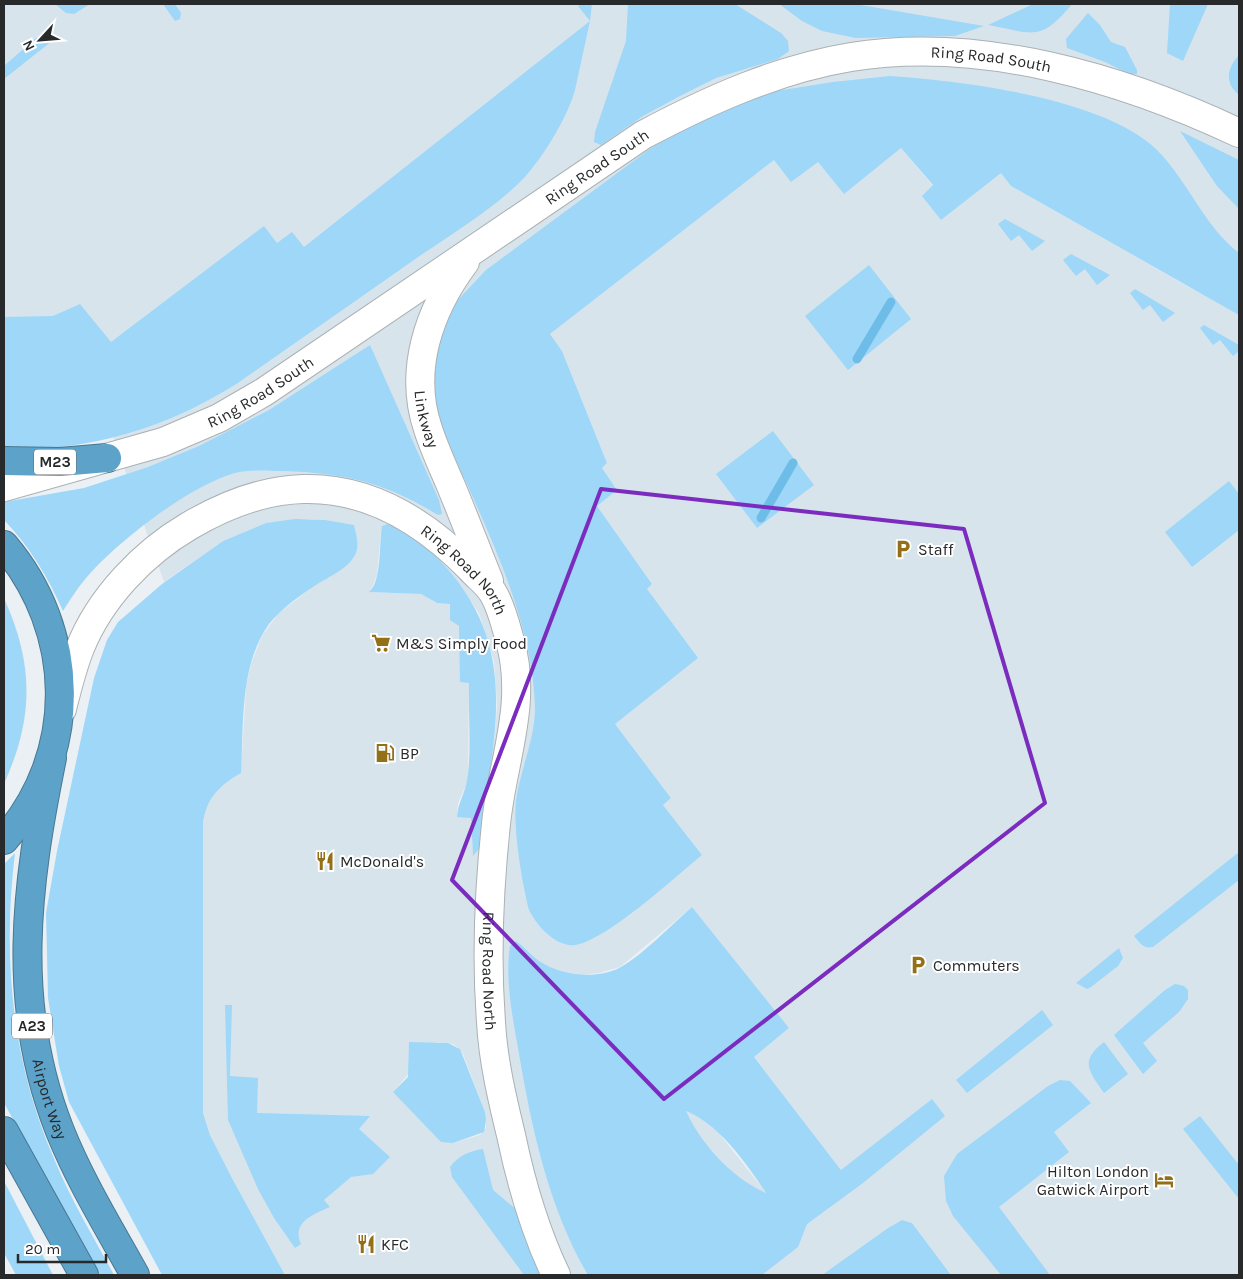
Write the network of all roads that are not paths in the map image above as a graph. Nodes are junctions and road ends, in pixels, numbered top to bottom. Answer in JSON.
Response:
{"nodes":[{"id":1,"x":1239,"y":133,"type":"edge"},
{"id":2,"x":475,"y":248,"type":"junction"},
{"id":3,"x":106,"y":458,"type":"junction"},
{"id":4,"x":4,"y":461,"type":"edge"},
{"id":5,"x":4,"y":487,"type":"edge"},
{"id":6,"x":4,"y":545,"type":"edge"},
{"id":7,"x":493,"y":592,"type":"junction"},
{"id":8,"x":58,"y":723,"type":"junction"},
{"id":9,"x":52,"y":758,"type":"junction"},
{"id":10,"x":4,"y":840,"type":"edge"},
{"id":11,"x":4,"y":1131,"type":"edge"},
{"id":12,"x":84,"y":1275,"type":"edge"},
{"id":13,"x":135,"y":1275,"type":"edge"},
{"id":14,"x":556,"y":1275,"type":"edge"}],
"edges":[{"from":1,"to":2,"type":"street","name":"Ring Road South"},
{"from":2,"to":3,"type":"street","name":"Ring Road South"},
{"from":2,"to":7,"type":"street","name":"Linkway"},
{"from":3,"to":4,"type":"highway","number":"M23"},
{"from":3,"to":5,"type":"street","name":"Ring Road South"},
{"from":6,"to":8,"type":"highway"},
{"from":7,"to":8,"type":"street","name":"Ring Road North"},
{"from":7,"to":14,"type":"street","name":"Ring Road North"},
{"from":8,"to":9,"type":"highway"},
{"from":9,"to":10,"type":"highway"},
{"from":9,"to":13,"type":"highway","name":"Airport Way","number":"A23"},
{"from":11,"to":12,"type":"highway"}]}
